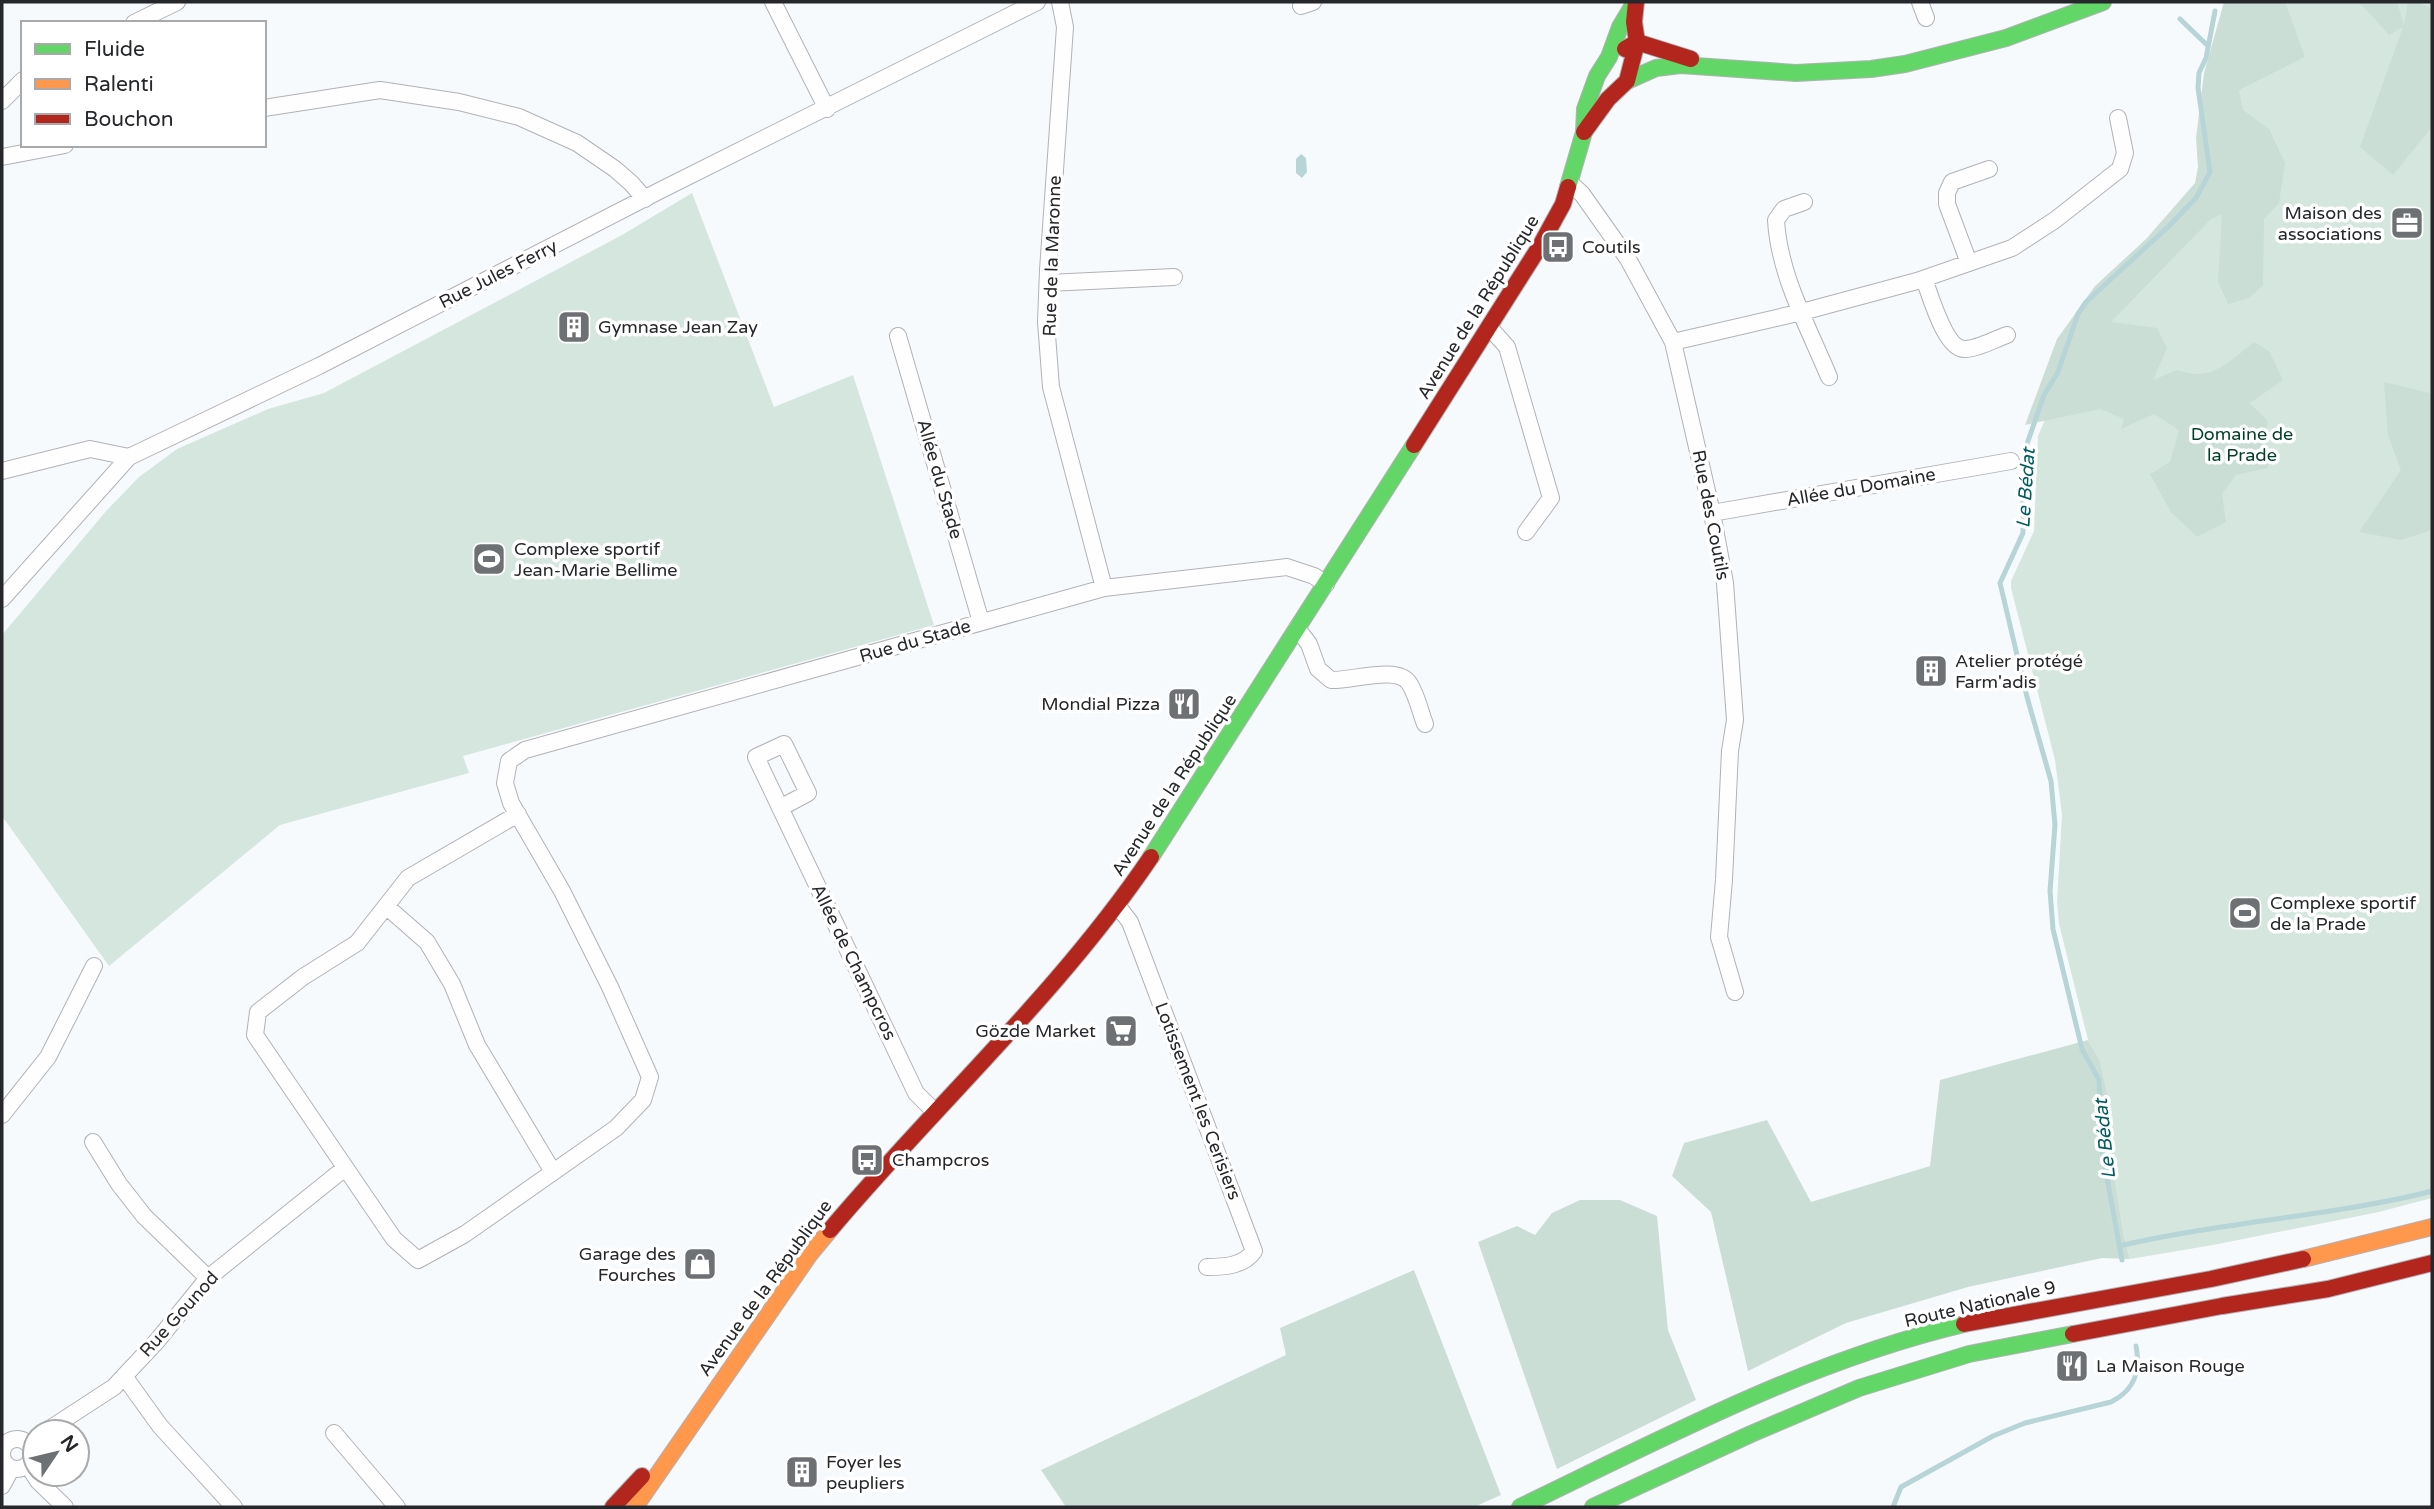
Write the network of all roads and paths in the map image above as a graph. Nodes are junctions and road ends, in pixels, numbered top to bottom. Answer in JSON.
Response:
{"nodes":[{"id":1,"x":177,"y":2,"type":"edge"},
{"id":2,"x":773,"y":2,"type":"edge"},
{"id":3,"x":1037,"y":2,"type":"edge"},
{"id":4,"x":1060,"y":2,"type":"edge"},
{"id":5,"x":1635,"y":2,"type":"edge"},
{"id":6,"x":1920,"y":2,"type":"edge"},
{"id":7,"x":2103,"y":2,"type":"edge"},
{"id":8,"x":1926,"y":18,"type":"dead end"},
{"id":9,"x":138,"y":21,"type":"edge"},
{"id":10,"x":1637,"y":42,"type":"junction"},
{"id":11,"x":1609,"y":57,"type":"junction"},
{"id":12,"x":1711,"y":65,"type":"junction"},
{"id":13,"x":1627,"y":81,"type":"junction"},
{"id":14,"x":21,"y":82,"type":"edge"},
{"id":15,"x":2,"y":101,"type":"edge"},
{"id":16,"x":266,"y":108,"type":"edge"},
{"id":17,"x":827,"y":109,"type":"junction"},
{"id":18,"x":2118,"y":118,"type":"dead end"},
{"id":19,"x":1584,"y":132,"type":"junction"},
{"id":20,"x":54,"y":147,"type":"edge"},
{"id":21,"x":2,"y":157,"type":"edge"},
{"id":22,"x":1989,"y":169,"type":"dead end"},
{"id":23,"x":1570,"y":183,"type":"junction"},
{"id":24,"x":645,"y":199,"type":"junction"},
{"id":25,"x":1804,"y":202,"type":"dead end"},
{"id":26,"x":1969,"y":263,"type":"junction"},
{"id":27,"x":1174,"y":277,"type":"dead end"},
{"id":28,"x":1924,"y":279,"type":"junction"},
{"id":29,"x":1048,"y":283,"type":"junction"},
{"id":30,"x":1802,"y":312,"type":"junction"},
{"id":31,"x":1490,"y":328,"type":"junction"},
{"id":32,"x":2007,"y":335,"type":"dead end"},
{"id":33,"x":898,"y":337,"type":"dead end"},
{"id":34,"x":1673,"y":342,"type":"junction"},
{"id":35,"x":1829,"y":377,"type":"dead end"},
{"id":36,"x":129,"y":457,"type":"junction"},
{"id":37,"x":2011,"y":461,"type":"dead end"},
{"id":38,"x":2,"y":471,"type":"edge"},
{"id":39,"x":1712,"y":513,"type":"junction"},
{"id":40,"x":1526,"y":532,"type":"dead end"},
{"id":41,"x":1326,"y":584,"type":"junction"},
{"id":42,"x":1104,"y":588,"type":"junction"},
{"id":43,"x":2,"y":599,"type":"edge"},
{"id":44,"x":981,"y":622,"type":"junction"},
{"id":45,"x":1297,"y":628,"type":"junction"},
{"id":46,"x":1425,"y":724,"type":"dead end"},
{"id":47,"x":780,"y":808,"type":"dead end"},
{"id":48,"x":518,"y":814,"type":"junction"},
{"id":49,"x":1118,"y":905,"type":"junction"},
{"id":50,"x":387,"y":907,"type":"junction"},
{"id":51,"x":94,"y":966,"type":"dead end"},
{"id":52,"x":1735,"y":992,"type":"dead end"},
{"id":53,"x":935,"y":1112,"type":"junction"},
{"id":54,"x":2,"y":1115,"type":"edge"},
{"id":55,"x":93,"y":1142,"type":"dead end"},
{"id":56,"x":345,"y":1168,"type":"junction"},
{"id":57,"x":553,"y":1172,"type":"junction"},
{"id":58,"x":2432,"y":1227,"type":"edge"},
{"id":59,"x":2432,"y":1263,"type":"edge"},
{"id":60,"x":1208,"y":1267,"type":"dead end"},
{"id":61,"x":208,"y":1278,"type":"junction"},
{"id":62,"x":124,"y":1376,"type":"junction"},
{"id":63,"x":707,"y":1399,"type":"junction"},
{"id":64,"x":66,"y":1418,"type":"edge"},
{"id":65,"x":334,"y":1433,"type":"dead end"},
{"id":66,"x":21,"y":1440,"type":"edge"},
{"id":67,"x":2,"y":1446,"type":"edge"},
{"id":68,"x":21,"y":1468,"type":"edge"},
{"id":69,"x":11,"y":1469,"type":"junction"},
{"id":70,"x":2,"y":1486,"type":"edge"},
{"id":71,"x":45,"y":1488,"type":"edge"},
{"id":72,"x":65,"y":1507,"type":"edge"},
{"id":73,"x":234,"y":1507,"type":"edge"},
{"id":74,"x":397,"y":1507,"type":"edge"},
{"id":75,"x":613,"y":1507,"type":"edge"},
{"id":76,"x":635,"y":1507,"type":"edge"},
{"id":77,"x":1520,"y":1507,"type":"edge"},
{"id":78,"x":1593,"y":1507,"type":"edge"}],
"edges":[{"from":1,"to":9,"type":"street"},
{"from":2,"to":17,"type":"street"},
{"from":3,"to":17,"type":"street","name":"Rue Jules Ferry"},
{"from":4,"to":29,"type":"street","name":"Rue de la Maronne"},
{"from":5,"to":10,"type":"main road","name":"Avenue de la République"},
{"from":5,"to":11,"type":"main road","name":"Avenue de la République"},
{"from":6,"to":8,"type":"street"},
{"from":7,"to":12,"type":"main road"},
{"from":10,"to":11,"type":"main road"},
{"from":10,"to":12,"type":"main road"},
{"from":10,"to":13,"type":"main road","name":"Avenue de la République"},
{"from":11,"to":19,"type":"main road","name":"Avenue de la République"},
{"from":12,"to":13,"type":"main road"},
{"from":13,"to":19,"type":"main road","name":"Avenue de la République"},
{"from":14,"to":15,"type":"street"},
{"from":16,"to":24,"type":"street"},
{"from":17,"to":24,"type":"street","name":"Rue Jules Ferry"},
{"from":18,"to":26,"type":"street"},
{"from":19,"to":23,"type":"main road","name":"Avenue de la République"},
{"from":20,"to":21,"type":"street"},
{"from":22,"to":26,"type":"street"},
{"from":23,"to":31,"type":"main road","name":"Avenue de la République"},
{"from":23,"to":34,"type":"street","name":"Rue des Coutils"},
{"from":24,"to":36,"type":"street","name":"Rue Jules Ferry"},
{"from":25,"to":30,"type":"street"},
{"from":26,"to":28,"type":"street"},
{"from":27,"to":29,"type":"street"},
{"from":28,"to":30,"type":"street"},
{"from":28,"to":32,"type":"street"},
{"from":29,"to":42,"type":"street","name":"Rue de la Maronne"},
{"from":30,"to":34,"type":"street"},
{"from":30,"to":35,"type":"street"},
{"from":31,"to":40,"type":"street"},
{"from":31,"to":41,"type":"main road","name":"Avenue de la République"},
{"from":33,"to":44,"type":"street","name":"Allée du Stade"},
{"from":34,"to":39,"type":"street","name":"Rue des Coutils"},
{"from":36,"to":38,"type":"street"},
{"from":36,"to":43,"type":"street","name":"Rue Jules Ferry"},
{"from":37,"to":39,"type":"street","name":"Allée du Domaine"},
{"from":39,"to":52,"type":"street","name":"Rue des Coutils"},
{"from":41,"to":42,"type":"street","name":"Rue du Stade"},
{"from":41,"to":45,"type":"main road","name":"Avenue de la République"},
{"from":42,"to":44,"type":"street","name":"Rue du Stade"},
{"from":44,"to":48,"type":"street","name":"Rue du Stade"},
{"from":45,"to":46,"type":"street"},
{"from":45,"to":49,"type":"main road","name":"Avenue de la République"},
{"from":47,"to":53,"type":"street","name":"Allée de Champcros"},
{"from":48,"to":50,"type":"street"},
{"from":48,"to":57,"type":"street"},
{"from":49,"to":53,"type":"main road","name":"Avenue de la République"},
{"from":49,"to":60,"type":"street","name":"Lotissement les Cerisiers"},
{"from":50,"to":56,"type":"street"},
{"from":50,"to":57,"type":"street"},
{"from":51,"to":54,"type":"street"},
{"from":53,"to":63,"type":"main road","name":"Avenue de la République"},
{"from":55,"to":61,"type":"street"},
{"from":56,"to":57,"type":"street"},
{"from":56,"to":61,"type":"street","name":"Rue Gounod"},
{"from":58,"to":77,"type":"main road","name":"Route Nationale 9"},
{"from":59,"to":78,"type":"main road"},
{"from":61,"to":62,"type":"street","name":"Rue Gounod"},
{"from":62,"to":64,"type":"street","name":"Rue Gounod"},
{"from":62,"to":73,"type":"street"},
{"from":63,"to":75,"type":"main road","name":"Avenue de la République"},
{"from":63,"to":76,"type":"main road","name":"Avenue de la République"},
{"from":65,"to":74,"type":"street"},
{"from":66,"to":67,"type":"street"},
{"from":67,"to":69,"type":"street"},
{"from":68,"to":69,"type":"street"},
{"from":69,"to":70,"type":"street"},
{"from":71,"to":72,"type":"street"}]}
